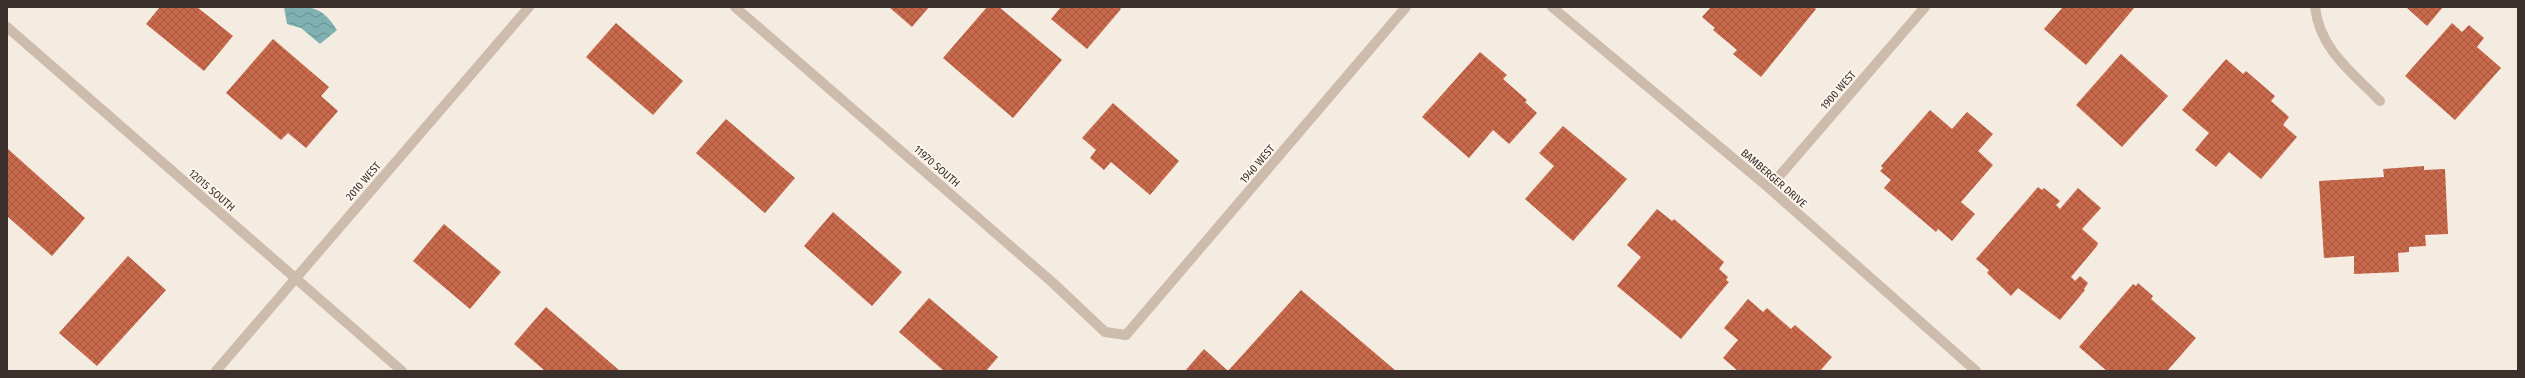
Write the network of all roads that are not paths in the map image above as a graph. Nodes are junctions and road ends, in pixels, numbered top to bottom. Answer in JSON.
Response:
{"nodes":[{"id":1,"x":528,"y":7,"type":"edge"},
{"id":2,"x":735,"y":7,"type":"edge"},
{"id":3,"x":1406,"y":7,"type":"edge"},
{"id":4,"x":1552,"y":7,"type":"edge"},
{"id":5,"x":1925,"y":7,"type":"edge"},
{"id":6,"x":2315,"y":7,"type":"edge"},
{"id":7,"x":7,"y":27,"type":"edge"},
{"id":8,"x":2380,"y":101,"type":"dead end"},
{"id":9,"x":1768,"y":188,"type":"junction"},
{"id":10,"x":296,"y":278,"type":"junction"},
{"id":11,"x":1126,"y":335,"type":"joint"},
{"id":12,"x":216,"y":371,"type":"edge"},
{"id":13,"x":402,"y":371,"type":"edge"},
{"id":14,"x":1976,"y":371,"type":"edge"}],
"edges":[{"from":1,"to":10,"type":"street","name":"2010 WEST"},
{"from":2,"to":11,"type":"street","name":"11970 SOUTH"},
{"from":3,"to":11,"type":"street","name":"1940 WEST"},
{"from":4,"to":9,"type":"street","name":"BAMBERGER DRIVE"},
{"from":5,"to":9,"type":"street","name":"1900 WEST"},
{"from":6,"to":8,"type":"street"},
{"from":7,"to":10,"type":"street","name":"12015 SOUTH"},
{"from":9,"to":14,"type":"street","name":"BAMBERGER DRIVE"},
{"from":10,"to":12,"type":"street","name":"2010 WEST"},
{"from":10,"to":13,"type":"street","name":"12015 SOUTH"}]}
